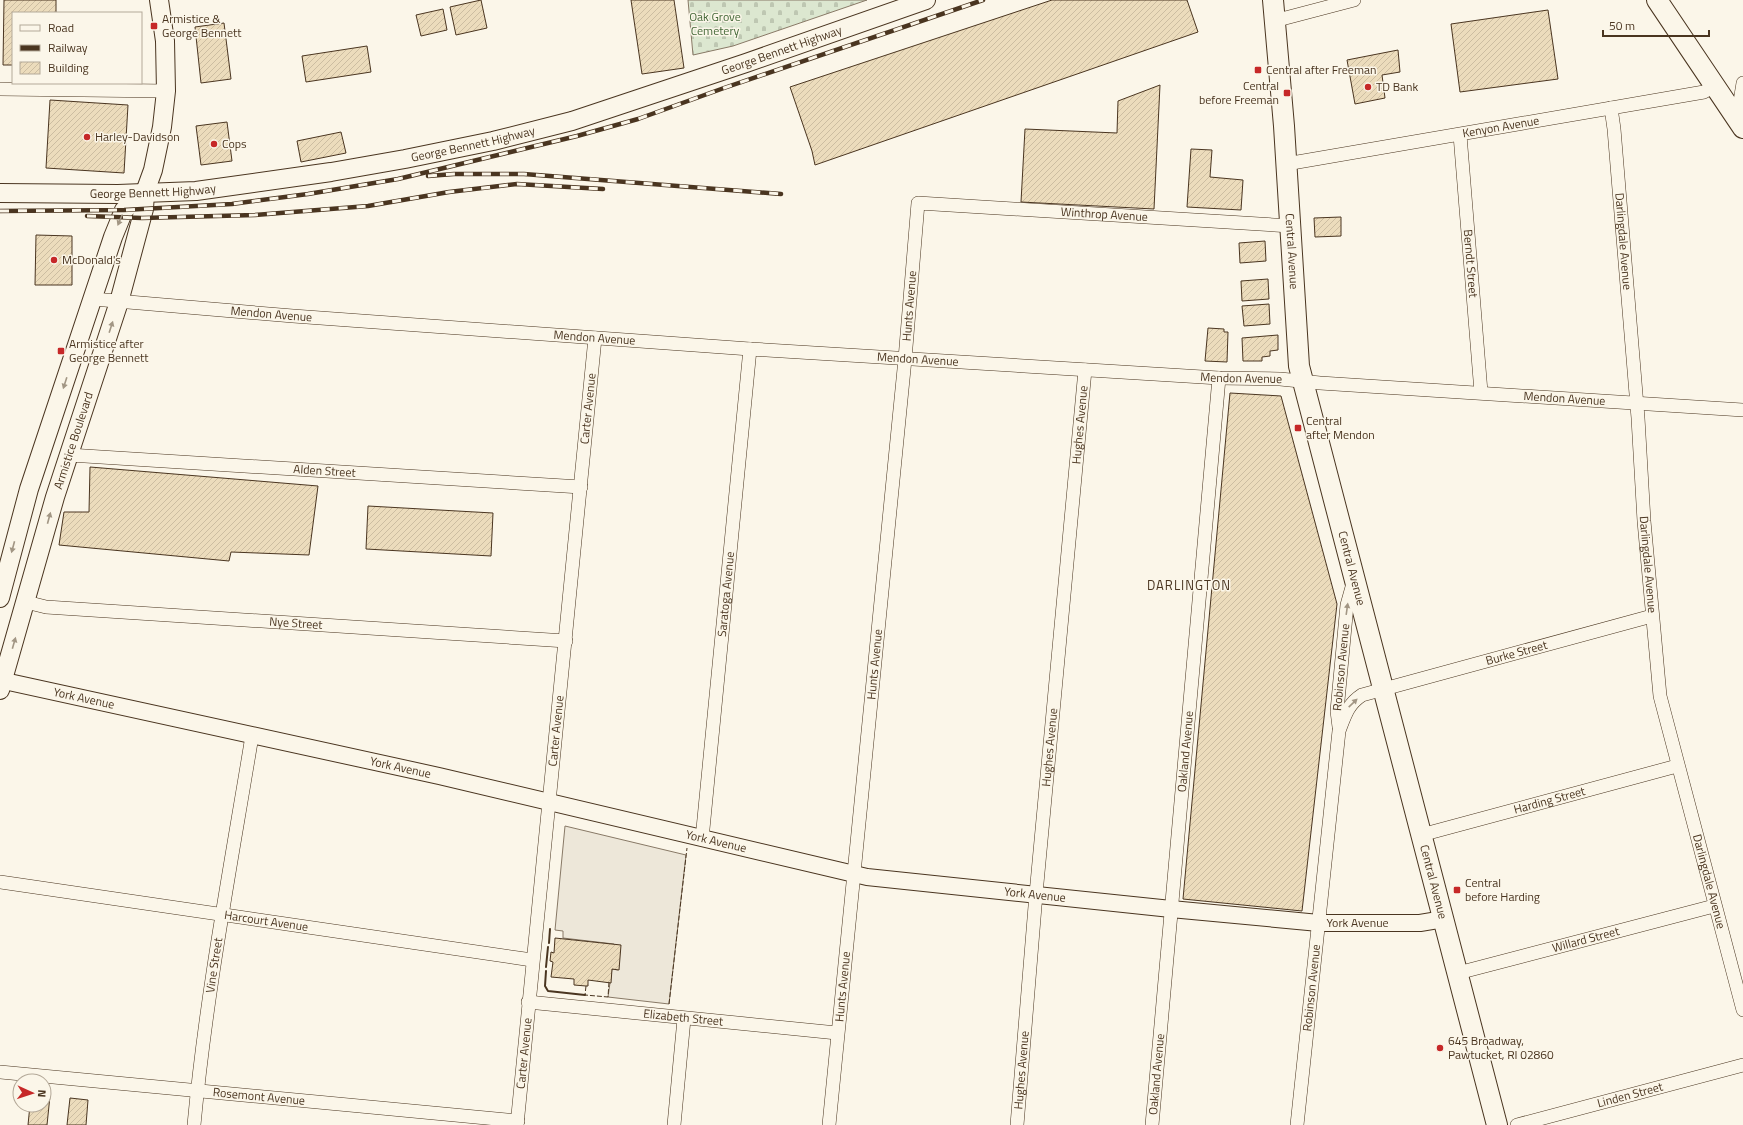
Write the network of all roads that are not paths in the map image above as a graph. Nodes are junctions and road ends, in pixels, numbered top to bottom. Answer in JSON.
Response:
{"nodes":[{"id":1,"x":159,"y":0,"type":"edge"},
{"id":2,"x":926,"y":0,"type":"edge"},
{"id":3,"x":1273,"y":0,"type":"edge"},
{"id":4,"x":1354,"y":0,"type":"edge"},
{"id":5,"x":1657,"y":0,"type":"edge"},
{"id":6,"x":1274,"y":21,"type":"junction"},
{"id":7,"x":1743,"y":83,"type":"edge"},
{"id":8,"x":1714,"y":86,"type":"junction"},
{"id":9,"x":0,"y":89,"type":"edge"},
{"id":10,"x":166,"y":91,"type":"junction"},
{"id":11,"x":1611,"y":108,"type":"junction"},
{"id":12,"x":1740,"y":124,"type":"edge"},
{"id":13,"x":1460,"y":135,"type":"junction"},
{"id":14,"x":1286,"y":164,"type":"junction"},
{"id":15,"x":145,"y":192,"type":"junction"},
{"id":16,"x":0,"y":193,"type":"edge"},
{"id":17,"x":918,"y":203,"type":"joint"},
{"id":18,"x":1291,"y":226,"type":"junction"},
{"id":19,"x":93,"y":299,"type":"junction"},
{"id":20,"x":119,"y":302,"type":"junction"},
{"id":21,"x":595,"y":338,"type":"junction"},
{"id":22,"x":750,"y":349,"type":"junction"},
{"id":23,"x":905,"y":359,"type":"junction"},
{"id":24,"x":1085,"y":370,"type":"junction"},
{"id":25,"x":1219,"y":378,"type":"junction"},
{"id":26,"x":1302,"y":381,"type":"junction"},
{"id":27,"x":1481,"y":392,"type":"junction"},
{"id":28,"x":1636,"y":402,"type":"junction"},
{"id":29,"x":1743,"y":410,"type":"edge"},
{"id":30,"x":69,"y":455,"type":"junction"},
{"id":31,"x":581,"y":488,"type":"junction"},
{"id":32,"x":1354,"y":580,"type":"junction"},
{"id":33,"x":0,"y":598,"type":"edge"},
{"id":34,"x":26,"y":602,"type":"junction"},
{"id":35,"x":1652,"y":616,"type":"junction"},
{"id":36,"x":566,"y":641,"type":"junction"},
{"id":37,"x":1,"y":683,"type":"edge"},
{"id":38,"x":1382,"y":691,"type":"junction"},
{"id":39,"x":1339,"y":731,"type":"junction"},
{"id":40,"x":252,"y":736,"type":"junction"},
{"id":41,"x":1677,"y":766,"type":"junction"},
{"id":42,"x":550,"y":802,"type":"junction"},
{"id":43,"x":1421,"y":835,"type":"junction"},
{"id":44,"x":702,"y":839,"type":"junction"},
{"id":45,"x":854,"y":875,"type":"junction"},
{"id":46,"x":0,"y":882,"type":"edge"},
{"id":47,"x":1036,"y":894,"type":"junction"},
{"id":48,"x":1714,"y":906,"type":"junction"},
{"id":49,"x":1171,"y":910,"type":"junction"},
{"id":50,"x":222,"y":914,"type":"junction"},
{"id":51,"x":1444,"y":919,"type":"junction"},
{"id":52,"x":1319,"y":923,"type":"junction"},
{"id":53,"x":532,"y":960,"type":"junction"},
{"id":54,"x":1458,"y":973,"type":"junction"},
{"id":55,"x":528,"y":1002,"type":"junction"},
{"id":56,"x":1742,"y":1003,"type":"edge"},
{"id":57,"x":684,"y":1019,"type":"junction"},
{"id":58,"x":838,"y":1033,"type":"junction"},
{"id":59,"x":1743,"y":1065,"type":"edge"},
{"id":60,"x":0,"y":1072,"type":"edge"},
{"id":61,"x":197,"y":1091,"type":"junction"},
{"id":62,"x":518,"y":1123,"type":"edge"},
{"id":63,"x":194,"y":1125,"type":"edge"},
{"id":64,"x":674,"y":1125,"type":"edge"},
{"id":65,"x":829,"y":1125,"type":"edge"},
{"id":66,"x":1017,"y":1125,"type":"edge"},
{"id":67,"x":1152,"y":1125,"type":"edge"},
{"id":68,"x":1297,"y":1125,"type":"edge"},
{"id":69,"x":1497,"y":1125,"type":"edge"},
{"id":70,"x":1517,"y":1125,"type":"edge"}],
"edges":[{"from":1,"to":10,"type":"main road","name":"Armistice Boulevard"},
{"from":2,"to":15,"type":"main road","name":"George Bennett Highway"},
{"from":3,"to":6,"type":"main road","name":"Central Avenue"},
{"from":4,"to":6,"type":"street"},
{"from":5,"to":8,"type":"main road"},
{"from":6,"to":14,"type":"main road","name":"Central Avenue"},
{"from":7,"to":12,"type":"street"},
{"from":8,"to":11,"type":"street","name":"Kenyon Avenue"},
{"from":8,"to":12,"type":"main road"},
{"from":9,"to":10,"type":"street"},
{"from":10,"to":15,"type":"main road","name":"Armistice Boulevard"},
{"from":11,"to":13,"type":"street","name":"Kenyon Avenue"},
{"from":11,"to":28,"type":"street","name":"Darlingdale Avenue"},
{"from":13,"to":14,"type":"street","name":"Kenyon Avenue"},
{"from":13,"to":27,"type":"street","name":"Berndt Street"},
{"from":14,"to":18,"type":"main road","name":"Central Avenue"},
{"from":15,"to":16,"type":"main road","name":"George Bennett Highway"},
{"from":15,"to":19,"type":"main road","name":"Armistice Boulevard","one_way":true},
{"from":15,"to":20,"type":"main road","name":"Armistice Boulevard"},
{"from":17,"to":18,"type":"street","name":"Winthrop Avenue"},
{"from":17,"to":23,"type":"street","name":"Hunts Avenue"},
{"from":18,"to":26,"type":"main road","name":"Central Avenue"},
{"from":19,"to":20,"type":"street","name":"Mendon Avenue"},
{"from":19,"to":33,"type":"main road","name":"Armistice Boulevard","one_way":true},
{"from":20,"to":21,"type":"street","name":"Mendon Avenue"},
{"from":30,"to":20,"type":"main road","name":"Armistice Boulevard","one_way":true},
{"from":21,"to":22,"type":"street","name":"Mendon Avenue"},
{"from":21,"to":31,"type":"street","name":"Carter Avenue"},
{"from":22,"to":23,"type":"street","name":"Mendon Avenue"},
{"from":22,"to":44,"type":"street","name":"Saratoga Avenue"},
{"from":23,"to":24,"type":"street","name":"Mendon Avenue"},
{"from":23,"to":45,"type":"street","name":"Hunts Avenue"},
{"from":24,"to":25,"type":"street","name":"Mendon Avenue"},
{"from":24,"to":47,"type":"street","name":"Hughes Avenue"},
{"from":25,"to":26,"type":"street","name":"Mendon Avenue"},
{"from":25,"to":49,"type":"street","name":"Oakland Avenue"},
{"from":26,"to":27,"type":"street","name":"Mendon Avenue"},
{"from":26,"to":32,"type":"main road","name":"Central Avenue"},
{"from":27,"to":28,"type":"street","name":"Mendon Avenue"},
{"from":28,"to":29,"type":"street","name":"Mendon Avenue"},
{"from":28,"to":35,"type":"street","name":"Darlingdale Avenue"},
{"from":30,"to":31,"type":"street","name":"Alden Street"},
{"from":34,"to":30,"type":"main road","name":"Armistice Boulevard","one_way":true},
{"from":31,"to":36,"type":"street","name":"Carter Avenue"},
{"from":32,"to":38,"type":"main road","name":"Central Avenue"},
{"from":39,"to":32,"type":"street","name":"Robinson Avenue","one_way":true},
{"from":34,"to":36,"type":"street","name":"Nye Street"},
{"from":37,"to":34,"type":"main road","name":"Armistice Boulevard","one_way":true},
{"from":35,"to":38,"type":"street","name":"Burke Street"},
{"from":35,"to":41,"type":"street","name":"Darlingdale Avenue"},
{"from":36,"to":42,"type":"street","name":"Carter Avenue"},
{"from":37,"to":40,"type":"street","name":"York Avenue"},
{"from":39,"to":38,"type":"street","name":"Robinson Avenue","one_way":true},
{"from":38,"to":43,"type":"main road","name":"Central Avenue"},
{"from":39,"to":52,"type":"street","name":"Robinson Avenue"},
{"from":40,"to":42,"type":"street","name":"York Avenue"},
{"from":40,"to":50,"type":"street","name":"Vine Street"},
{"from":41,"to":43,"type":"street","name":"Harding Street"},
{"from":41,"to":48,"type":"street","name":"Darlingdale Avenue"},
{"from":42,"to":44,"type":"street","name":"York Avenue"},
{"from":42,"to":53,"type":"street","name":"Carter Avenue"},
{"from":43,"to":51,"type":"main road","name":"Central Avenue"},
{"from":44,"to":45,"type":"street","name":"York Avenue"},
{"from":45,"to":47,"type":"street","name":"York Avenue"},
{"from":45,"to":58,"type":"street","name":"Hunts Avenue"},
{"from":46,"to":50,"type":"street","name":"Harcourt Avenue"},
{"from":47,"to":49,"type":"street","name":"York Avenue"},
{"from":47,"to":66,"type":"street","name":"Hughes Avenue"},
{"from":48,"to":54,"type":"street","name":"Willard Street"},
{"from":48,"to":56,"type":"street","name":"Darlingdale Avenue"},
{"from":49,"to":52,"type":"street","name":"York Avenue"},
{"from":49,"to":67,"type":"street","name":"Oakland Avenue"},
{"from":50,"to":53,"type":"street","name":"Harcourt Avenue"},
{"from":50,"to":61,"type":"street","name":"Vine Street"},
{"from":51,"to":52,"type":"street","name":"York Avenue"},
{"from":51,"to":54,"type":"main road","name":"Central Avenue"},
{"from":52,"to":68,"type":"street","name":"Robinson Avenue"},
{"from":53,"to":55,"type":"street","name":"Carter Avenue"},
{"from":54,"to":69,"type":"main road","name":"Central Avenue"},
{"from":55,"to":57,"type":"street","name":"Elizabeth Street"},
{"from":55,"to":62,"type":"street","name":"Carter Avenue"},
{"from":57,"to":58,"type":"street","name":"Elizabeth Street"},
{"from":57,"to":64,"type":"street"},
{"from":58,"to":65,"type":"street","name":"Hunts Avenue"},
{"from":59,"to":70,"type":"street","name":"Linden Street"},
{"from":60,"to":61,"type":"street","name":"Rosemont Avenue"},
{"from":61,"to":62,"type":"street","name":"Rosemont Avenue"},
{"from":61,"to":63,"type":"street","name":"Vine Street"}]}
